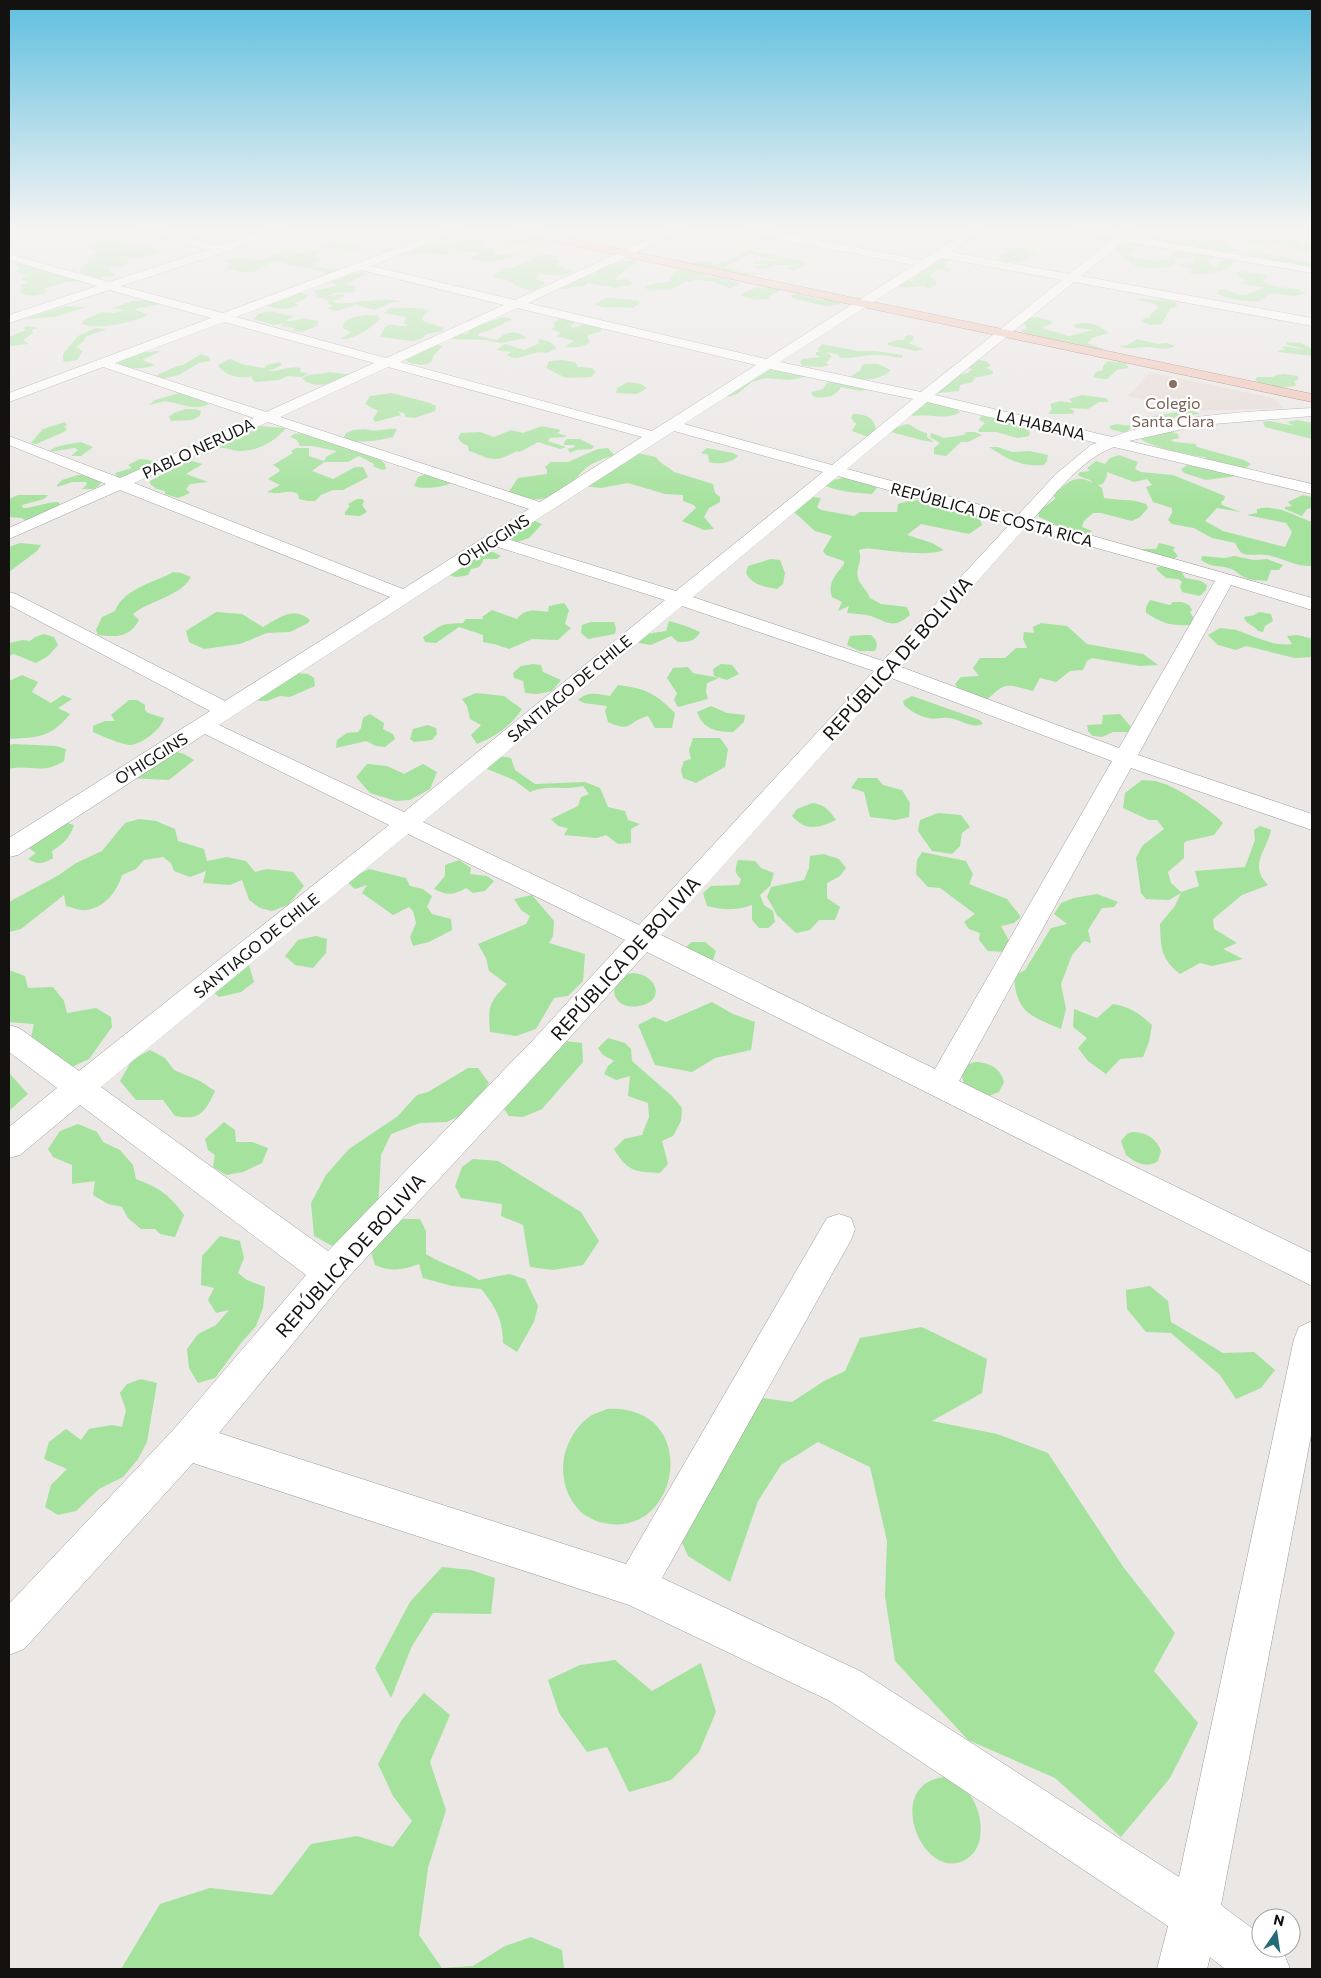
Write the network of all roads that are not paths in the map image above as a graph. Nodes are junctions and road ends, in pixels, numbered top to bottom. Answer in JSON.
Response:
{"nodes":[{"id":1,"x":210,"y":323,"type":"edge"},
{"id":2,"x":245,"y":323,"type":"edge"},
{"id":3,"x":473,"y":323,"type":"edge"},
{"id":4,"x":597,"y":323,"type":"edge"},
{"id":5,"x":832,"y":323,"type":"edge"},
{"id":6,"x":960,"y":323,"type":"edge"},
{"id":7,"x":1014,"y":323,"type":"edge"},
{"id":8,"x":1003,"y":332,"type":"junction"},
{"id":9,"x":388,"y":361,"type":"junction"},
{"id":10,"x":102,"y":363,"type":"junction"},
{"id":11,"x":768,"y":364,"type":"junction"},
{"id":12,"x":924,"y":397,"type":"junction"},
{"id":13,"x":9,"y":398,"type":"edge"},
{"id":14,"x":1312,"y":398,"type":"edge"},
{"id":15,"x":1312,"y":412,"type":"edge"},
{"id":16,"x":266,"y":417,"type":"junction"},
{"id":17,"x":671,"y":425,"type":"junction"},
{"id":18,"x":654,"y":436,"type":"junction"},
{"id":19,"x":9,"y":440,"type":"edge"},
{"id":20,"x":1113,"y":441,"type":"junction"},
{"id":21,"x":834,"y":472,"type":"junction"},
{"id":22,"x":120,"y":484,"type":"junction"},
{"id":23,"x":1312,"y":489,"type":"edge"},
{"id":24,"x":542,"y":508,"type":"junction"},
{"id":25,"x":1019,"y":521,"type":"junction"},
{"id":26,"x":9,"y":534,"type":"edge"},
{"id":27,"x":493,"y":540,"type":"junction"},
{"id":28,"x":1226,"y":578,"type":"junction"},
{"id":29,"x":406,"y":596,"type":"junction"},
{"id":30,"x":9,"y":598,"type":"edge"},
{"id":31,"x":678,"y":598,"type":"junction"},
{"id":32,"x":1312,"y":604,"type":"edge"},
{"id":33,"x":887,"y":669,"type":"junction"},
{"id":34,"x":225,"y":710,"type":"junction"},
{"id":35,"x":203,"y":725,"type":"junction"},
{"id":36,"x":1124,"y":758,"type":"junction"},
{"id":37,"x":1312,"y":822,"type":"edge"},
{"id":38,"x":406,"y":823,"type":"junction"},
{"id":39,"x":10,"y":847,"type":"edge"},
{"id":40,"x":643,"y":938,"type":"junction"},
{"id":41,"x":9,"y":1036,"type":"edge"},
{"id":42,"x":941,"y":1086,"type":"junction"},
{"id":43,"x":80,"y":1089,"type":"junction"},
{"id":44,"x":9,"y":1145,"type":"edge"},
{"id":45,"x":839,"y":1230,"type":"dead end"},
{"id":46,"x":1312,"y":1270,"type":"edge"},
{"id":47,"x":330,"y":1273,"type":"junction"},
{"id":48,"x":1312,"y":1339,"type":"edge"},
{"id":49,"x":187,"y":1442,"type":"junction"},
{"id":50,"x":635,"y":1587,"type":"junction"},
{"id":51,"x":9,"y":1634,"type":"edge"},
{"id":52,"x":1195,"y":1915,"type":"junction"},
{"id":53,"x":1182,"y":1969,"type":"edge"},
{"id":54,"x":1266,"y":1969,"type":"edge"}],
"edges":[{"from":1,"to":10,"type":"street"},
{"from":2,"to":9,"type":"street"},
{"from":3,"to":9,"type":"street","name":"PABLO NERUDA"},
{"from":4,"to":11,"type":"street","name":"LA HABANA"},
{"from":5,"to":11,"type":"street","name":"O'HIGGINS"},
{"from":6,"to":8,"type":"main road"},
{"from":7,"to":8,"type":"street","name":"SANTIAGO DE CHILE"},
{"from":8,"to":12,"type":"street","name":"SANTIAGO DE CHILE"},
{"from":8,"to":14,"type":"main road"},
{"from":9,"to":16,"type":"street","name":"PABLO NERUDA"},
{"from":9,"to":18,"type":"street"},
{"from":10,"to":13,"type":"street"},
{"from":10,"to":16,"type":"street"},
{"from":11,"to":12,"type":"street","name":"LA HABANA"},
{"from":11,"to":17,"type":"street","name":"O'HIGGINS"},
{"from":12,"to":20,"type":"street","name":"LA HABANA"},
{"from":12,"to":21,"type":"street","name":"SANTIAGO DE CHILE"},
{"from":15,"to":20,"type":"street","name":"REPÚBLICA DE BOLIVIA"},
{"from":16,"to":22,"type":"street","name":"PABLO NERUDA"},
{"from":16,"to":24,"type":"street"},
{"from":17,"to":18,"type":"street","name":"O'HIGGINS"},
{"from":17,"to":21,"type":"street","name":"REPÚBLICA DE COSTA RICA"},
{"from":18,"to":24,"type":"street","name":"O'HIGGINS"},
{"from":19,"to":22,"type":"street"},
{"from":20,"to":23,"type":"street","name":"LA HABANA"},
{"from":20,"to":25,"type":"street","name":"REPÚBLICA DE BOLIVIA"},
{"from":21,"to":25,"type":"street","name":"REPÚBLICA DE COSTA RICA"},
{"from":21,"to":31,"type":"street","name":"SANTIAGO DE CHILE"},
{"from":22,"to":26,"type":"street","name":"PABLO NERUDA"},
{"from":22,"to":29,"type":"street"},
{"from":24,"to":27,"type":"street","name":"O'HIGGINS"},
{"from":25,"to":28,"type":"street","name":"REPÚBLICA DE COSTA RICA"},
{"from":25,"to":33,"type":"street","name":"REPÚBLICA DE BOLIVIA"},
{"from":27,"to":29,"type":"street","name":"O'HIGGINS"},
{"from":27,"to":31,"type":"street"},
{"from":28,"to":32,"type":"street","name":"REPÚBLICA DE COSTA RICA"},
{"from":28,"to":36,"type":"street"},
{"from":29,"to":34,"type":"street","name":"O'HIGGINS"},
{"from":30,"to":34,"type":"street"},
{"from":31,"to":33,"type":"street"},
{"from":31,"to":38,"type":"street","name":"SANTIAGO DE CHILE"},
{"from":33,"to":36,"type":"street"},
{"from":33,"to":40,"type":"street","name":"REPÚBLICA DE BOLIVIA"},
{"from":34,"to":35,"type":"street","name":"O'HIGGINS"},
{"from":35,"to":38,"type":"street"},
{"from":35,"to":39,"type":"street","name":"O'HIGGINS"},
{"from":36,"to":37,"type":"street"},
{"from":36,"to":42,"type":"street"},
{"from":38,"to":40,"type":"street"},
{"from":38,"to":43,"type":"street","name":"SANTIAGO DE CHILE"},
{"from":40,"to":42,"type":"street"},
{"from":40,"to":47,"type":"street","name":"REPÚBLICA DE BOLIVIA"},
{"from":41,"to":43,"type":"street"},
{"from":42,"to":46,"type":"street"},
{"from":43,"to":44,"type":"street","name":"SANTIAGO DE CHILE"},
{"from":43,"to":47,"type":"street"},
{"from":45,"to":50,"type":"street"},
{"from":47,"to":49,"type":"street","name":"REPÚBLICA DE BOLIVIA"},
{"from":48,"to":52,"type":"street"},
{"from":49,"to":50,"type":"street"},
{"from":49,"to":51,"type":"street","name":"REPÚBLICA DE BOLIVIA"},
{"from":50,"to":52,"type":"street"},
{"from":52,"to":53,"type":"street"},
{"from":52,"to":54,"type":"street"}]}
